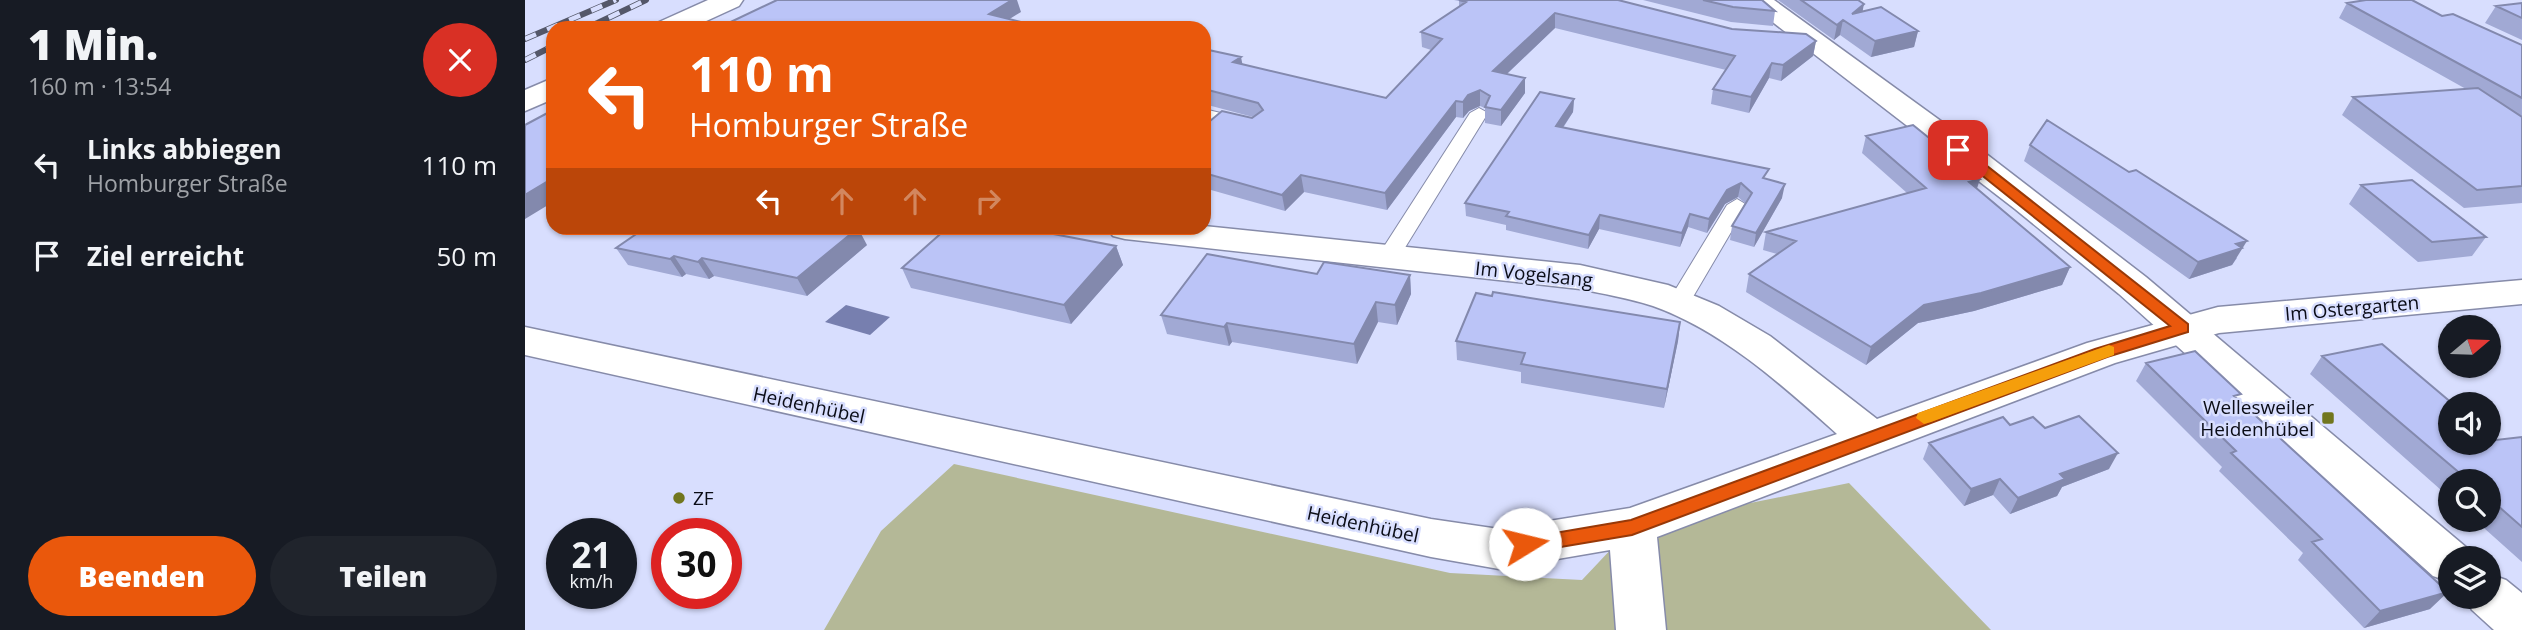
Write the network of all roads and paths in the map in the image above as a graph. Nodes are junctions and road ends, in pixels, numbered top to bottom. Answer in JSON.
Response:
{"nodes":[{"id":1,"x":730,"y":0,"type":"edge"},
{"id":2,"x":1756,"y":0,"type":"edge"},
{"id":3,"x":684,"y":21,"type":"edge"},
{"id":4,"x":1810,"y":39,"type":"junction"},
{"id":5,"x":1770,"y":40,"type":"edge"},
{"id":6,"x":546,"y":91,"type":"edge"},
{"id":7,"x":525,"y":102,"type":"edge"},
{"id":8,"x":1479,"y":113,"type":"dead end"},
{"id":9,"x":1211,"y":116,"type":"edge"},
{"id":10,"x":1254,"y":126,"type":"edge"},
{"id":11,"x":1737,"y":205,"type":"dead end"},
{"id":12,"x":1186,"y":235,"type":"edge"},
{"id":13,"x":1387,"y":258,"type":"junction"},
{"id":14,"x":2522,"y":292,"type":"edge"},
{"id":15,"x":1679,"y":302,"type":"junction"},
{"id":16,"x":2182,"y":328,"type":"junction"},
{"id":17,"x":525,"y":341,"type":"edge"},
{"id":18,"x":1870,"y":438,"type":"junction"},
{"id":19,"x":1632,"y":527,"type":"junction"},
{"id":20,"x":2438,"y":552,"type":"edge"},
{"id":21,"x":2501,"y":604,"type":"edge"},
{"id":22,"x":2522,"y":622,"type":"edge"},
{"id":23,"x":1640,"y":630,"type":"edge"}],
"edges":[{"from":1,"to":3,"type":"street"},
{"from":2,"to":4,"type":"street"},
{"from":4,"to":5,"type":"street"},
{"from":4,"to":16,"type":"street"},
{"from":6,"to":7,"type":"street"},
{"from":8,"to":13,"type":"lane"},
{"from":9,"to":10,"type":"lane"},
{"from":11,"to":15,"type":"lane"},
{"from":12,"to":13,"type":"street","name":"Im Vogelsang"},
{"from":13,"to":15,"type":"street","name":"Im Vogelsang"},
{"from":14,"to":16,"type":"street","name":"Im Ostergarten"},
{"from":15,"to":18,"type":"street","name":"Im Vogelsang"},
{"from":16,"to":18,"type":"street","name":"Heidenhübel"},
{"from":16,"to":20,"type":"street"},
{"from":17,"to":19,"type":"street","name":"Heidenhübel"},
{"from":18,"to":19,"type":"street","name":"Heidenhübel"},
{"from":19,"to":23,"type":"street"},
{"from":21,"to":22,"type":"street"}]}
